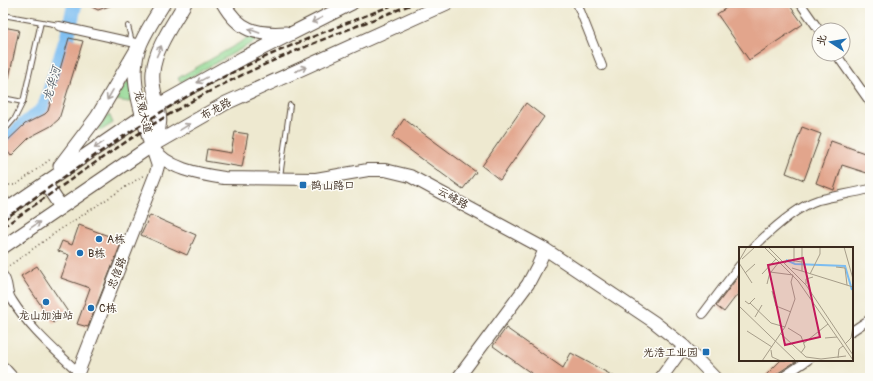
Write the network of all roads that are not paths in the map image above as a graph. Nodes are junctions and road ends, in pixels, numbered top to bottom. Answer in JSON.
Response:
{"nodes":[{"id":1,"x":164,"y":3,"type":"edge"},
{"id":2,"x":185,"y":3,"type":"edge"},
{"id":3,"x":223,"y":3,"type":"edge"},
{"id":4,"x":352,"y":3,"type":"edge"},
{"id":5,"x":447,"y":3,"type":"edge"},
{"id":6,"x":577,"y":3,"type":"edge"},
{"id":7,"x":800,"y":3,"type":"edge"},
{"id":8,"x":3,"y":15,"type":"edge"},
{"id":9,"x":40,"y":22,"type":"junction"},
{"id":10,"x":813,"y":22,"type":"edge"},
{"id":11,"x":60,"y":26,"type":"joint"},
{"id":12,"x":128,"y":26,"type":"dead end"},
{"id":13,"x":292,"y":32,"type":"junction"},
{"id":14,"x":136,"y":43,"type":"junction"},
{"id":15,"x":842,"y":62,"type":"edge"},
{"id":16,"x":602,"y":66,"type":"dead end"},
{"id":17,"x":3,"y":98,"type":"edge"},
{"id":18,"x":24,"y":102,"type":"junction"},
{"id":19,"x":870,"y":102,"type":"edge"},
{"id":20,"x":159,"y":105,"type":"junction"},
{"id":21,"x":290,"y":105,"type":"dead end"},
{"id":22,"x":143,"y":115,"type":"junction"},
{"id":23,"x":3,"y":132,"type":"edge"},
{"id":24,"x":151,"y":146,"type":"junction"},
{"id":25,"x":279,"y":179,"type":"junction"},
{"id":26,"x":45,"y":183,"type":"junction"},
{"id":27,"x":870,"y":189,"type":"edge"},
{"id":28,"x":3,"y":194,"type":"edge"},
{"id":29,"x":61,"y":207,"type":"junction"},
{"id":30,"x":7,"y":209,"type":"edge"},
{"id":31,"x":3,"y":247,"type":"edge"},
{"id":32,"x":754,"y":247,"type":"edge"},
{"id":33,"x":545,"y":249,"type":"junction"},
{"id":34,"x":739,"y":266,"type":"edge"},
{"id":35,"x":4,"y":271,"type":"edge"},
{"id":36,"x":703,"y":314,"type":"dead end"},
{"id":37,"x":870,"y":318,"type":"edge"},
{"id":38,"x":853,"y":329,"type":"edge"},
{"id":39,"x":684,"y":346,"type":"junction"},
{"id":40,"x":806,"y":361,"type":"edge"},
{"id":41,"x":3,"y":368,"type":"edge"},
{"id":42,"x":77,"y":375,"type":"edge"},
{"id":43,"x":12,"y":378,"type":"edge"},
{"id":44,"x":458,"y":378,"type":"edge"},
{"id":45,"x":661,"y":378,"type":"edge"},
{"id":46,"x":715,"y":378,"type":"edge"},
{"id":47,"x":781,"y":378,"type":"edge"}],
"edges":[{"from":1,"to":14,"type":"main road","name":"龙观大道"},
{"from":20,"to":2,"type":"main road","name":"龙观大道","one_way":true},
{"from":13,"to":3,"type":"main road","one_way":true},
{"from":4,"to":13,"type":"main road","one_way":true},
{"from":24,"to":5,"type":"main road","name":"布龙路","one_way":true},
{"from":6,"to":16,"type":"street"},
{"from":7,"to":10,"type":"street"},
{"from":8,"to":9,"type":"lane"},
{"from":9,"to":11,"type":"lane"},
{"from":9,"to":18,"type":"lane"},
{"from":11,"to":14,"type":"street"},
{"from":12,"to":14,"type":"lane"},
{"from":13,"to":20,"type":"main road","one_way":true},
{"from":14,"to":22,"type":"main road","name":"龙观大道"},
{"from":14,"to":26,"type":"main road","one_way":true},
{"from":15,"to":19,"type":"street"},
{"from":17,"to":18,"type":"lane"},
{"from":18,"to":23,"type":"lane"},
{"from":20,"to":22,"type":"main road"},
{"from":20,"to":24,"type":"main road","name":"龙观大道"},
{"from":21,"to":25,"type":"lane"},
{"from":22,"to":24,"type":"main road","name":"龙观大道"},
{"from":22,"to":26,"type":"main road","one_way":true},
{"from":24,"to":25,"type":"street","name":"云峰路"},
{"from":24,"to":29,"type":"main road","name":"布龙路"},
{"from":24,"to":42,"type":"street","name":"忠信路"},
{"from":25,"to":33,"type":"street","name":"云峰路"},
{"from":26,"to":29,"type":"main road"},
{"from":26,"to":30,"type":"main road"},
{"from":27,"to":32,"type":"street"},
{"from":28,"to":30,"type":"lane"},
{"from":31,"to":29,"type":"main road","name":"布龙路","one_way":true},
{"from":33,"to":39,"type":"street","name":"云峰路"},
{"from":33,"to":44,"type":"street"},
{"from":34,"to":36,"type":"street"},
{"from":35,"to":42,"type":"street"},
{"from":37,"to":38,"type":"street"},
{"from":39,"to":45,"type":"street"},
{"from":39,"to":46,"type":"street","name":"云峰路"},
{"from":40,"to":47,"type":"street"},
{"from":41,"to":43,"type":"street"}]}
